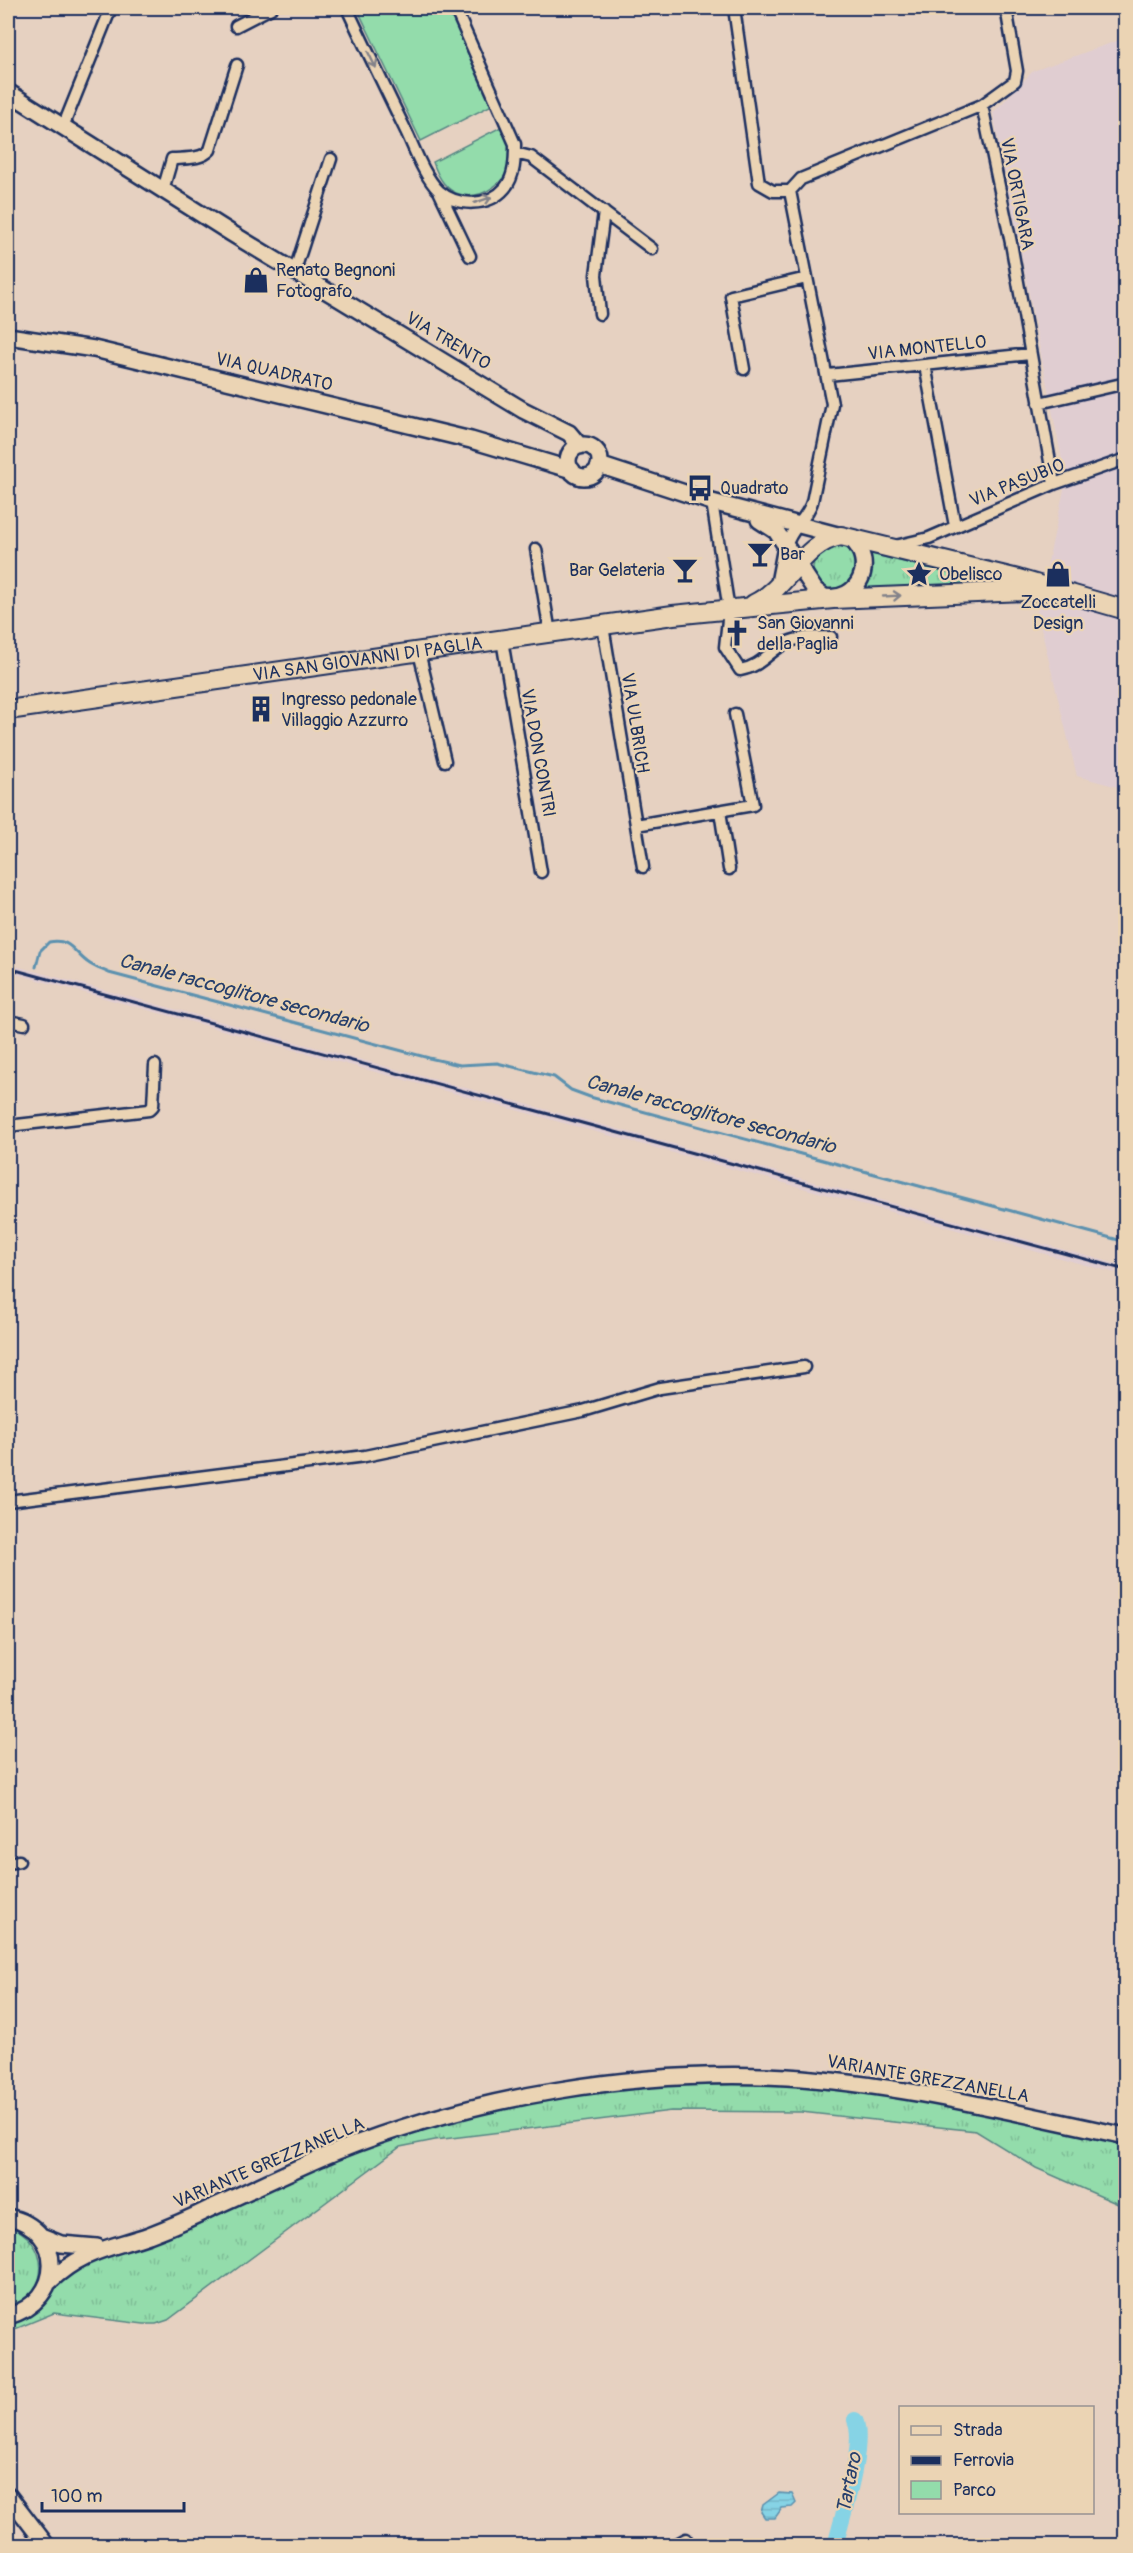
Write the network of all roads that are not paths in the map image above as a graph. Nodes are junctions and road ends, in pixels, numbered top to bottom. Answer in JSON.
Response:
{"nodes":[{"id":1,"x":111,"y":8,"type":"edge"},
{"id":2,"x":271,"y":8,"type":"edge"},
{"id":3,"x":347,"y":8,"type":"edge"},
{"id":4,"x":454,"y":8,"type":"edge"},
{"id":5,"x":734,"y":8,"type":"edge"},
{"id":6,"x":1006,"y":8,"type":"edge"},
{"id":7,"x":236,"y":26,"type":"dead end"},
{"id":8,"x":237,"y":65,"type":"dead end"},
{"id":9,"x":8,"y":92,"type":"edge"},
{"id":10,"x":982,"y":105,"type":"junction"},
{"id":11,"x":63,"y":127,"type":"junction"},
{"id":12,"x":515,"y":153,"type":"junction"},
{"id":13,"x":331,"y":159,"type":"dead end"},
{"id":14,"x":163,"y":190,"type":"junction"},
{"id":15,"x":438,"y":190,"type":"junction"},
{"id":16,"x":790,"y":191,"type":"junction"},
{"id":17,"x":604,"y":212,"type":"junction"},
{"id":18,"x":652,"y":249,"type":"dead end"},
{"id":19,"x":470,"y":256,"type":"dead end"},
{"id":20,"x":295,"y":270,"type":"junction"},
{"id":21,"x":807,"y":278,"type":"junction"},
{"id":22,"x":600,"y":314,"type":"dead end"},
{"id":23,"x":8,"y":336,"type":"edge"},
{"id":24,"x":1030,"y":354,"type":"junction"},
{"id":25,"x":925,"y":365,"type":"junction"},
{"id":26,"x":744,"y":369,"type":"dead end"},
{"id":27,"x":828,"y":375,"type":"junction"},
{"id":28,"x":1125,"y":383,"type":"edge"},
{"id":29,"x":1039,"y":403,"type":"junction"},
{"id":30,"x":580,"y":446,"type":"junction"},
{"id":31,"x":1125,"y":459,"type":"edge"},
{"id":32,"x":571,"y":464,"type":"junction"},
{"id":33,"x":600,"y":465,"type":"junction"},
{"id":34,"x":1054,"y":484,"type":"junction"},
{"id":35,"x":712,"y":502,"type":"junction"},
{"id":36,"x":743,"y":511,"type":"junction"},
{"id":37,"x":797,"y":526,"type":"junction"},
{"id":38,"x":955,"y":526,"type":"junction"},
{"id":39,"x":846,"y":538,"type":"junction"},
{"id":40,"x":786,"y":547,"type":"junction"},
{"id":41,"x":922,"y":548,"type":"junction"},
{"id":42,"x":536,"y":549,"type":"dead end"},
{"id":43,"x":958,"y":565,"type":"junction"},
{"id":44,"x":798,"y":566,"type":"junction"},
{"id":45,"x":777,"y":590,"type":"junction"},
{"id":46,"x":1052,"y":590,"type":"junction"},
{"id":47,"x":965,"y":593,"type":"junction"},
{"id":48,"x":833,"y":599,"type":"junction"},
{"id":49,"x":747,"y":607,"type":"junction"},
{"id":50,"x":729,"y":610,"type":"junction"},
{"id":51,"x":1125,"y":610,"type":"edge"},
{"id":52,"x":603,"y":626,"type":"junction"},
{"id":53,"x":550,"y":633,"type":"junction"},
{"id":54,"x":831,"y":637,"type":"dead end"},
{"id":55,"x":502,"y":640,"type":"junction"},
{"id":56,"x":419,"y":652,"type":"junction"},
{"id":57,"x":8,"y":710,"type":"edge"},
{"id":58,"x":735,"y":714,"type":"dead end"},
{"id":59,"x":446,"y":761,"type":"dead end"},
{"id":60,"x":720,"y":811,"type":"junction"},
{"id":61,"x":636,"y":825,"type":"junction"},
{"id":62,"x":643,"y":867,"type":"dead end"},
{"id":63,"x":729,"y":869,"type":"dead end"},
{"id":64,"x":541,"y":872,"type":"dead end"},
{"id":65,"x":8,"y":1021,"type":"edge"},
{"id":66,"x":24,"y":1024,"type":"dead end"},
{"id":67,"x":155,"y":1065,"type":"dead end"},
{"id":68,"x":8,"y":1126,"type":"edge"},
{"id":69,"x":804,"y":1367,"type":"dead end"},
{"id":70,"x":8,"y":1502,"type":"edge"},
{"id":71,"x":19,"y":1861,"type":"dead end"},
{"id":72,"x":8,"y":1863,"type":"edge"},
{"id":73,"x":1125,"y":2136,"type":"edge"},
{"id":74,"x":8,"y":2217,"type":"edge"},
{"id":75,"x":41,"y":2236,"type":"junction"},
{"id":76,"x":103,"y":2247,"type":"junction"},
{"id":77,"x":49,"y":2282,"type":"junction"},
{"id":78,"x":8,"y":2316,"type":"edge"},
{"id":79,"x":8,"y":2495,"type":"edge"},
{"id":80,"x":686,"y":2539,"type":"dead end"},
{"id":81,"x":47,"y":2546,"type":"edge"},
{"id":82,"x":673,"y":2546,"type":"edge"}],
"edges":[{"from":1,"to":11,"type":"street"},
{"from":2,"to":7,"type":"street"},
{"from":3,"to":15,"type":"street","one_way":true},
{"from":4,"to":12,"type":"street"},
{"from":5,"to":16,"type":"street"},
{"from":6,"to":10,"type":"street"},
{"from":8,"to":14,"type":"street"},
{"from":9,"to":11,"type":"street","name":"VIA TRENTO"},
{"from":10,"to":16,"type":"street"},
{"from":10,"to":24,"type":"street","name":"VIA ORTIGARA"},
{"from":11,"to":14,"type":"street","name":"VIA TRENTO"},
{"from":15,"to":12,"type":"street","one_way":true},
{"from":12,"to":17,"type":"street"},
{"from":13,"to":20,"type":"street"},
{"from":14,"to":20,"type":"street","name":"VIA TRENTO"},
{"from":15,"to":19,"type":"street"},
{"from":16,"to":21,"type":"street"},
{"from":17,"to":18,"type":"street"},
{"from":17,"to":22,"type":"street"},
{"from":20,"to":30,"type":"street","name":"VIA TRENTO"},
{"from":21,"to":26,"type":"street"},
{"from":21,"to":27,"type":"street"},
{"from":23,"to":32,"type":"street","name":"VIA QUADRATO"},
{"from":24,"to":25,"type":"street","name":"VIA MONTELLO"},
{"from":24,"to":29,"type":"street","name":"VIA ORTIGARA"},
{"from":25,"to":27,"type":"street","name":"VIA MONTELLO"},
{"from":25,"to":38,"type":"street"},
{"from":27,"to":37,"type":"street"},
{"from":28,"to":29,"type":"street"},
{"from":29,"to":34,"type":"street","name":"VIA ORTIGARA"},
{"from":30,"to":32,"type":"street"},
{"from":30,"to":33,"type":"street"},
{"from":31,"to":34,"type":"street","name":"VIA PASUBIO"},
{"from":32,"to":33,"type":"street","name":"VIA QUADRATO"},
{"from":33,"to":35,"type":"street"},
{"from":34,"to":38,"type":"street","name":"VIA PASUBIO"},
{"from":35,"to":36,"type":"street"},
{"from":35,"to":50,"type":"street"},
{"from":36,"to":37,"type":"street"},
{"from":36,"to":40,"type":"street"},
{"from":37,"to":39,"type":"street"},
{"from":37,"to":40,"type":"street"},
{"from":38,"to":41,"type":"street","name":"VIA PASUBIO"},
{"from":39,"to":41,"type":"main road"},
{"from":39,"to":44,"type":"main road"},
{"from":39,"to":48,"type":"street"},
{"from":40,"to":44,"type":"street"},
{"from":40,"to":45,"type":"street"},
{"from":41,"to":43,"type":"main road"},
{"from":42,"to":53,"type":"street"},
{"from":43,"to":46,"type":"main road"},
{"from":43,"to":47,"type":"street"},
{"from":44,"to":45,"type":"main road"},
{"from":44,"to":48,"type":"street"},
{"from":45,"to":49,"type":"main road"},
{"from":46,"to":47,"type":"main road","name":"VIA SAN GIOVANNI DI PAGLIA"},
{"from":46,"to":51,"type":"main road"},
{"from":48,"to":47,"type":"main road","name":"VIA SAN GIOVANNI DI PAGLIA","one_way":true},
{"from":48,"to":49,"type":"main road","name":"VIA SAN GIOVANNI DI PAGLIA"},
{"from":49,"to":50,"type":"main road","name":"VIA SAN GIOVANNI DI PAGLIA"},
{"from":50,"to":52,"type":"main road","name":"VIA SAN GIOVANNI DI PAGLIA"},
{"from":50,"to":54,"type":"street"},
{"from":52,"to":53,"type":"main road","name":"VIA SAN GIOVANNI DI PAGLIA"},
{"from":52,"to":61,"type":"street","name":"VIA ULBRICH"},
{"from":53,"to":55,"type":"main road","name":"VIA SAN GIOVANNI DI PAGLIA"},
{"from":55,"to":56,"type":"main road","name":"VIA SAN GIOVANNI DI PAGLIA"},
{"from":55,"to":64,"type":"street","name":"VIA DON CONTRI"},
{"from":56,"to":57,"type":"main road","name":"VIA SAN GIOVANNI DI PAGLIA"},
{"from":56,"to":59,"type":"street"},
{"from":58,"to":60,"type":"street"},
{"from":60,"to":61,"type":"street"},
{"from":60,"to":63,"type":"street"},
{"from":61,"to":62,"type":"street","name":"VIA ULBRICH"},
{"from":65,"to":66,"type":"street"},
{"from":67,"to":68,"type":"street"},
{"from":69,"to":70,"type":"street"},
{"from":71,"to":72,"type":"street"},
{"from":73,"to":76,"type":"street","name":"VARIANTE GREZZANELLA"},
{"from":74,"to":75,"type":"street","name":"VARIANTE GREZZANELLA"},
{"from":75,"to":76,"type":"street","name":"VARIANTE GREZZANELLA"},
{"from":75,"to":77,"type":"street"},
{"from":76,"to":77,"type":"street","name":"VARIANTE GREZZANELLA"},
{"from":77,"to":78,"type":"street","name":"VARIANTE GREZZANELLA"},
{"from":79,"to":81,"type":"street"},
{"from":80,"to":82,"type":"street"}]}
